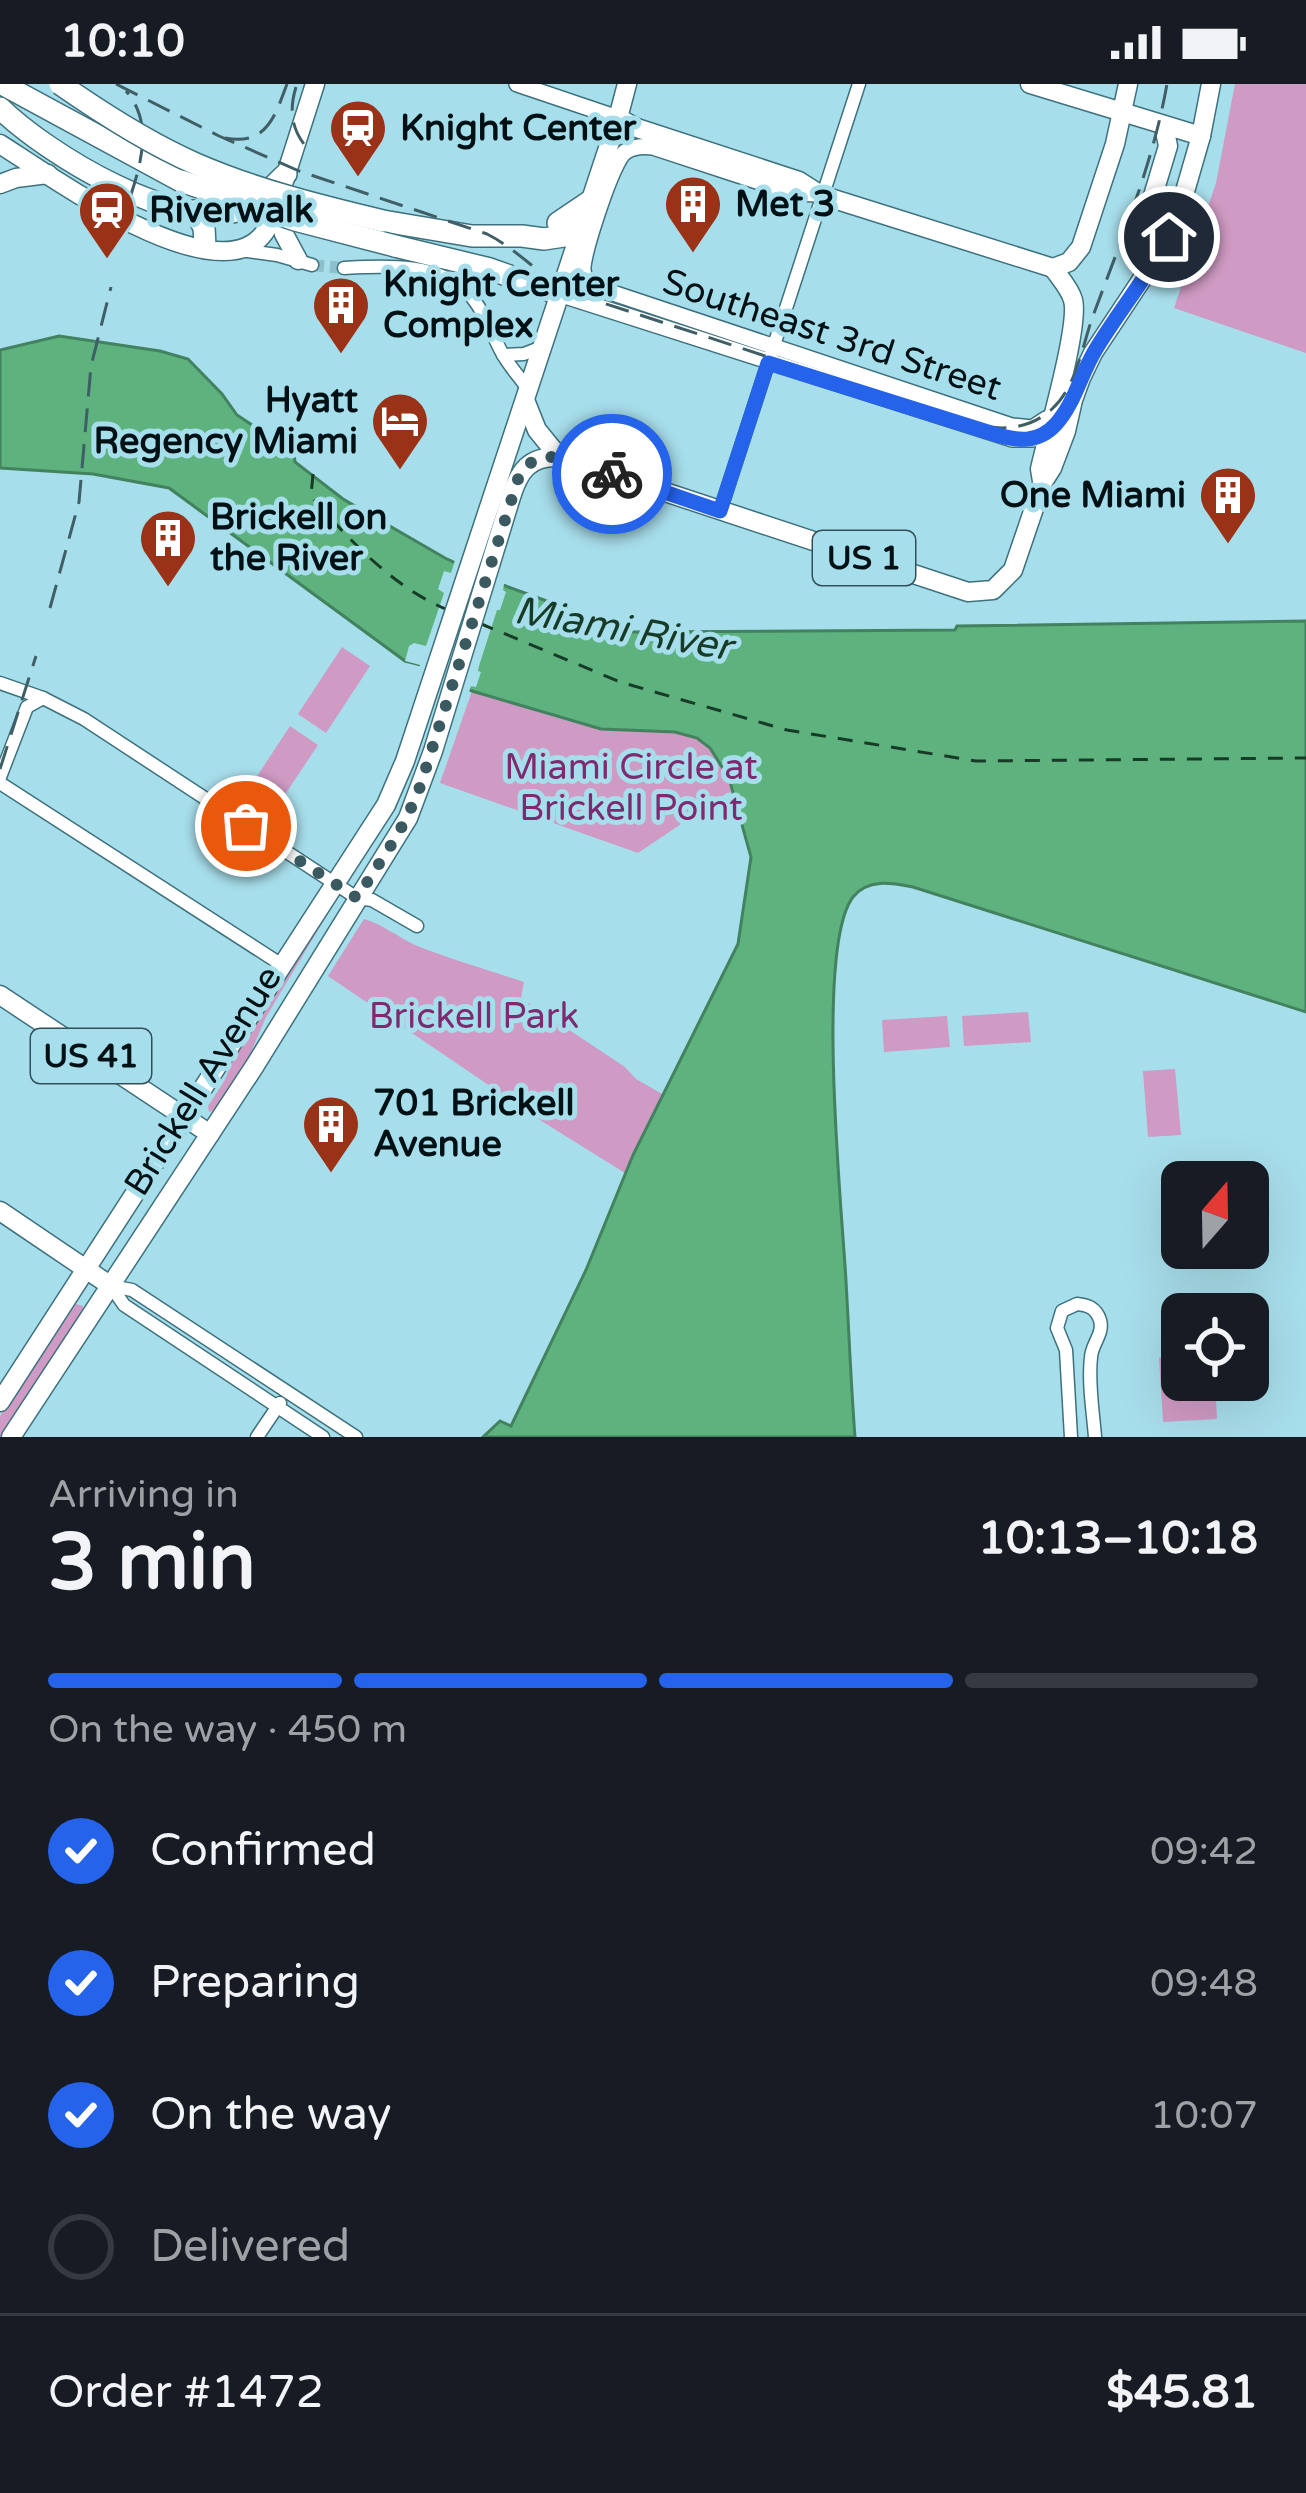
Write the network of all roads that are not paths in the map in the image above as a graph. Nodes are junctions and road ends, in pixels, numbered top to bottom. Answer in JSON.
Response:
{"nodes":[{"id":1,"x":2,"y":84,"type":"edge"},
{"id":2,"x":60,"y":84,"type":"edge"},
{"id":3,"x":315,"y":84,"type":"edge"},
{"id":4,"x":517,"y":84,"type":"edge"},
{"id":5,"x":627,"y":84,"type":"edge"},
{"id":6,"x":859,"y":84,"type":"edge"},
{"id":7,"x":1030,"y":84,"type":"edge"},
{"id":8,"x":1128,"y":84,"type":"edge"},
{"id":9,"x":1211,"y":84,"type":"edge"},
{"id":10,"x":0,"y":104,"type":"edge"},
{"id":11,"x":1123,"y":113,"type":"junction"},
{"id":12,"x":618,"y":118,"type":"junction"},
{"id":13,"x":1164,"y":126,"type":"junction"},
{"id":14,"x":1202,"y":136,"type":"junction"},
{"id":15,"x":0,"y":144,"type":"edge"},
{"id":16,"x":48,"y":174,"type":"junction"},
{"id":17,"x":286,"y":174,"type":"junction"},
{"id":18,"x":181,"y":181,"type":"junction"},
{"id":19,"x":0,"y":184,"type":"edge"},
{"id":20,"x":821,"y":194,"type":"junction"},
{"id":21,"x":592,"y":200,"type":"junction"},
{"id":22,"x":275,"y":206,"type":"junction"},
{"id":23,"x":194,"y":211,"type":"junction"},
{"id":24,"x":585,"y":233,"type":"junction"},
{"id":25,"x":522,"y":236,"type":"junction"},
{"id":26,"x":205,"y":248,"type":"junction"},
{"id":27,"x":238,"y":250,"type":"junction"},
{"id":28,"x":297,"y":260,"type":"joint"},
{"id":29,"x":344,"y":268,"type":"tunnel mouth"},
{"id":30,"x":1053,"y":268,"type":"junction"},
{"id":31,"x":1147,"y":272,"type":"junction"},
{"id":32,"x":589,"y":285,"type":"junction"},
{"id":33,"x":559,"y":294,"type":"junction"},
{"id":34,"x":598,"y":308,"type":"junction"},
{"id":35,"x":543,"y":346,"type":"junction"},
{"id":36,"x":503,"y":355,"type":"junction"},
{"id":37,"x":770,"y":355,"type":"junction"},
{"id":38,"x":527,"y":393,"type":"junction"},
{"id":39,"x":1073,"y":400,"type":"junction"},
{"id":40,"x":1050,"y":420,"type":"junction"},
{"id":41,"x":559,"y":457,"type":"junction"},
{"id":42,"x":1043,"y":482,"type":"junction"},
{"id":43,"x":497,"y":510,"type":"junction"},
{"id":44,"x":720,"y":511,"type":"junction"},
{"id":45,"x":0,"y":683,"type":"edge"},
{"id":46,"x":43,"y":698,"type":"junction"},
{"id":47,"x":0,"y":780,"type":"edge"},
{"id":48,"x":334,"y":884,"type":"junction"},
{"id":49,"x":357,"y":898,"type":"junction"},
{"id":50,"x":417,"y":926,"type":"dead end"},
{"id":51,"x":282,"y":965,"type":"junction"},
{"id":52,"x":0,"y":995,"type":"edge"},
{"id":53,"x":183,"y":1116,"type":"junction"},
{"id":54,"x":210,"y":1134,"type":"junction"},
{"id":55,"x":0,"y":1211,"type":"edge"},
{"id":56,"x":86,"y":1268,"type":"junction"},
{"id":57,"x":111,"y":1286,"type":"junction"},
{"id":58,"x":1093,"y":1343,"type":"junction"},
{"id":59,"x":1065,"y":1344,"type":"junction"},
{"id":60,"x":287,"y":1392,"type":"junction"},
{"id":61,"x":0,"y":1402,"type":"edge"},
{"id":62,"x":278,"y":1406,"type":"junction"},
{"id":63,"x":11,"y":1437,"type":"edge"},
{"id":64,"x":257,"y":1437,"type":"edge"},
{"id":65,"x":323,"y":1437,"type":"edge"},
{"id":66,"x":356,"y":1437,"type":"edge"},
{"id":67,"x":1071,"y":1437,"type":"edge"},
{"id":68,"x":1095,"y":1437,"type":"edge"}],
"edges":[{"from":1,"to":18,"type":"highway"},
{"from":2,"to":25,"type":"highway","bridge":true},
{"from":3,"to":17,"type":"main road"},
{"from":4,"to":12,"type":"street"},
{"from":5,"to":12,"type":"main road"},
{"from":6,"to":20,"type":"street"},
{"from":7,"to":11,"type":"main road"},
{"from":8,"to":11,"type":"main road"},
{"from":9,"to":14,"type":"main road","number":"US 1"},
{"from":10,"to":18,"type":"highway"},
{"from":10,"to":23,"type":"highway"},
{"from":11,"to":13,"type":"main road"},
{"from":11,"to":30,"type":"main road"},
{"from":12,"to":20,"type":"main road"},
{"from":12,"to":21,"type":"main road"},
{"from":13,"to":14,"type":"main road"},
{"from":13,"to":31,"type":"main road"},
{"from":14,"to":31,"type":"main road","number":"US 1"},
{"from":15,"to":16,"type":"main road"},
{"from":16,"to":19,"type":"main road"},
{"from":16,"to":26,"type":"main road"},
{"from":17,"to":22,"type":"main road"},
{"from":17,"to":23,"type":"highway"},
{"from":18,"to":33,"type":"highway","bridge":true},
{"from":20,"to":24,"type":"street"},
{"from":20,"to":30,"type":"main road"},
{"from":20,"to":37,"type":"street"},
{"from":21,"to":24,"type":"main road"},
{"from":21,"to":25,"type":"highway"},
{"from":22,"to":27,"type":"main road"},
{"from":22,"to":28,"type":"main road"},
{"from":23,"to":26,"type":"highway"},
{"from":24,"to":25,"type":"highway"},
{"from":24,"to":32,"type":"street"},
{"from":24,"to":33,"type":"main road"},
{"from":26,"to":27,"type":"main road"},
{"from":27,"to":28,"type":"street"},
{"from":29,"to":36,"type":"street"},
{"from":30,"to":40,"type":"main road"},
{"from":31,"to":39,"type":"main road","number":"US 1"},
{"from":32,"to":34,"type":"street"},
{"from":32,"to":37,"type":"street","name":"Southeast 3rd Street"},
{"from":33,"to":34,"type":"street","name":"Southeast 3rd Street"},
{"from":33,"to":35,"type":"main road"},
{"from":34,"to":37,"type":"street","name":"Southeast 3rd Street"},
{"from":35,"to":36,"type":"street"},
{"from":35,"to":38,"type":"main road"},
{"from":36,"to":38,"type":"street"},
{"from":37,"to":40,"type":"street","name":"Southeast 3rd Street"},
{"from":37,"to":44,"type":"street"},
{"from":38,"to":41,"type":"main road"},
{"from":38,"to":43,"type":"main road"},
{"from":39,"to":40,"type":"main road"},
{"from":39,"to":42,"type":"main road","number":"US 1"},
{"from":40,"to":42,"type":"main road"},
{"from":41,"to":43,"type":"main road"},
{"from":41,"to":44,"type":"main road","number":"US 1"},
{"from":42,"to":44,"type":"main road","number":"US 1"},
{"from":43,"to":48,"type":"main road","name":"Brickell Avenue"},
{"from":43,"to":49,"type":"main road","name":"Brickell Avenue"},
{"from":45,"to":46,"type":"street"},
{"from":46,"to":47,"type":"street"},
{"from":46,"to":48,"type":"street"},
{"from":47,"to":51,"type":"street"},
{"from":48,"to":49,"type":"street"},
{"from":48,"to":51,"type":"main road","name":"Brickell Avenue"},
{"from":49,"to":50,"type":"street"},
{"from":49,"to":54,"type":"main road","name":"Brickell Avenue"},
{"from":51,"to":53,"type":"main road","name":"Brickell Avenue"},
{"from":52,"to":53,"type":"main road","number":"US 41"},
{"from":53,"to":54,"type":"main road","number":"US 41"},
{"from":53,"to":56,"type":"main road","name":"Brickell Avenue"},
{"from":54,"to":57,"type":"main road","name":"Brickell Avenue"},
{"from":55,"to":56,"type":"main road"},
{"from":56,"to":57,"type":"main road"},
{"from":56,"to":61,"type":"main road","name":"Brickell Avenue"},
{"from":57,"to":60,"type":"street"},
{"from":57,"to":62,"type":"street"},
{"from":57,"to":63,"type":"main road","name":"Brickell Avenue"},
{"from":58,"to":59,"type":"street"},
{"from":58,"to":59,"type":"street"},
{"from":58,"to":68,"type":"street"},
{"from":59,"to":67,"type":"street"},
{"from":60,"to":62,"type":"street"},
{"from":60,"to":66,"type":"street"},
{"from":62,"to":64,"type":"street"},
{"from":62,"to":65,"type":"street"}]}
